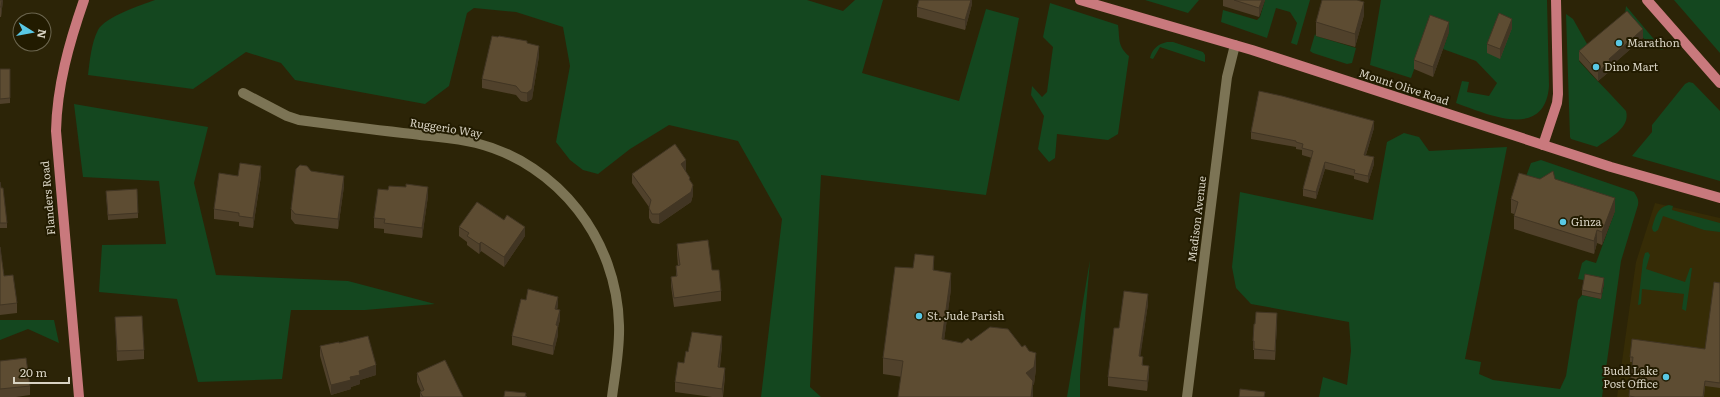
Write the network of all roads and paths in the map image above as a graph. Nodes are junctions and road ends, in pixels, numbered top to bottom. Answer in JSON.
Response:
{"nodes":[{"id":1,"x":84,"y":0,"type":"edge"},
{"id":2,"x":1080,"y":0,"type":"edge"},
{"id":3,"x":1556,"y":0,"type":"edge"},
{"id":4,"x":1647,"y":0,"type":"edge"},
{"id":5,"x":1235,"y":45,"type":"junction"},
{"id":6,"x":1720,"y":83,"type":"edge"},
{"id":7,"x":243,"y":92,"type":"dead end"},
{"id":8,"x":1543,"y":145,"type":"junction"},
{"id":9,"x":1720,"y":198,"type":"edge"},
{"id":10,"x":79,"y":397,"type":"edge"},
{"id":11,"x":612,"y":397,"type":"edge"},
{"id":12,"x":1187,"y":397,"type":"edge"}],
"edges":[{"from":1,"to":10,"type":"main road","name":"Flanders Road"},
{"from":2,"to":5,"type":"main road","name":"Mount Olive Road"},
{"from":3,"to":8,"type":"main road"},
{"from":4,"to":6,"type":"main road"},
{"from":5,"to":8,"type":"main road","name":"Mount Olive Road"},
{"from":5,"to":12,"type":"street","name":"Madison Avenue"},
{"from":7,"to":11,"type":"street","name":"Ruggerio Way"},
{"from":8,"to":9,"type":"main road","name":"Mount Olive Road"}]}
